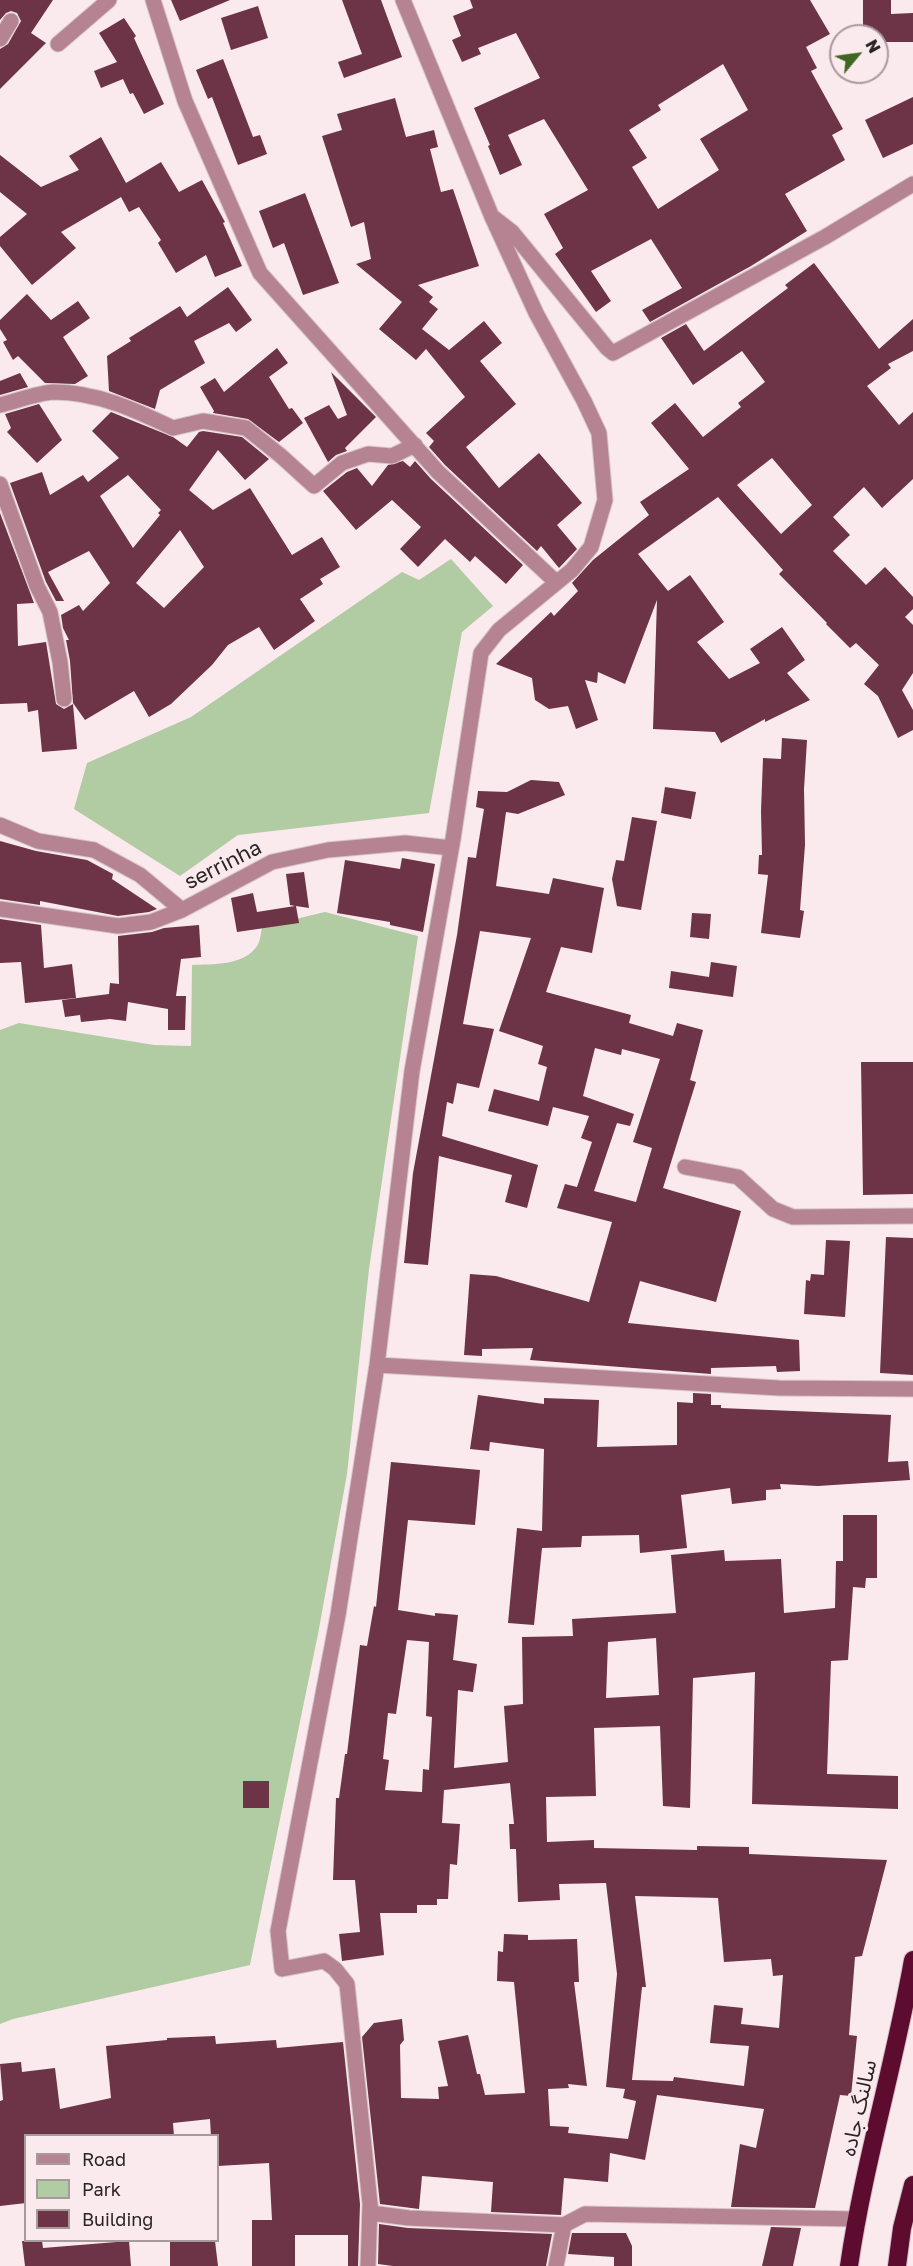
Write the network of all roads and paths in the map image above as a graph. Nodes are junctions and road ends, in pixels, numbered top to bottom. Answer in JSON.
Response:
{"nodes":[{"id":1,"x":109,"y":0,"type":"edge"},
{"id":2,"x":153,"y":0,"type":"edge"},
{"id":3,"x":403,"y":0,"type":"edge"},
{"id":4,"x":11,"y":21,"type":"dead end"},
{"id":5,"x":0,"y":39,"type":"edge"},
{"id":6,"x":58,"y":44,"type":"dead end"},
{"id":7,"x":913,"y":184,"type":"edge"},
{"id":8,"x":492,"y":217,"type":"junction"},
{"id":9,"x":0,"y":405,"type":"edge"},
{"id":10,"x":415,"y":445,"type":"junction"},
{"id":11,"x":0,"y":484,"type":"edge"},
{"id":12,"x":556,"y":582,"type":"junction"},
{"id":13,"x":64,"y":699,"type":"dead end"},
{"id":14,"x":0,"y":825,"type":"edge"},
{"id":15,"x":451,"y":848,"type":"junction"},
{"id":16,"x":0,"y":909,"type":"edge"},
{"id":17,"x":182,"y":910,"type":"junction"},
{"id":18,"x":685,"y":1167,"type":"dead end"},
{"id":19,"x":913,"y":1216,"type":"edge"},
{"id":20,"x":377,"y":1365,"type":"junction"},
{"id":21,"x":913,"y":1389,"type":"edge"},
{"id":22,"x":913,"y":1960,"type":"edge"},
{"id":23,"x":913,"y":2185,"type":"edge"},
{"id":24,"x":370,"y":2199,"type":"junction"},
{"id":25,"x":855,"y":2219,"type":"junction"},
{"id":26,"x":564,"y":2225,"type":"junction"},
{"id":27,"x":368,"y":2266,"type":"edge"},
{"id":28,"x":556,"y":2266,"type":"edge"},
{"id":29,"x":849,"y":2266,"type":"edge"},
{"id":30,"x":897,"y":2266,"type":"edge"}],
"edges":[{"from":1,"to":6,"type":"street"},
{"from":2,"to":10,"type":"street"},
{"from":3,"to":8,"type":"street"},
{"from":4,"to":5,"type":"street"},
{"from":7,"to":8,"type":"street"},
{"from":8,"to":12,"type":"street"},
{"from":9,"to":10,"type":"street"},
{"from":10,"to":12,"type":"street"},
{"from":11,"to":13,"type":"street"},
{"from":12,"to":15,"type":"street"},
{"from":14,"to":17,"type":"street","name":"serrinha"},
{"from":15,"to":17,"type":"street","name":"serrinha"},
{"from":15,"to":20,"type":"street"},
{"from":16,"to":17,"type":"street"},
{"from":18,"to":19,"type":"street"},
{"from":20,"to":21,"type":"street"},
{"from":20,"to":24,"type":"street"},
{"from":22,"to":25,"type":"highway","name":"سالنگ جاده"},
{"from":23,"to":30,"type":"highway"},
{"from":24,"to":26,"type":"street"},
{"from":24,"to":27,"type":"street"},
{"from":25,"to":26,"type":"street"},
{"from":25,"to":29,"type":"highway","name":"سالنگ جاده"},
{"from":26,"to":28,"type":"street"}]}
